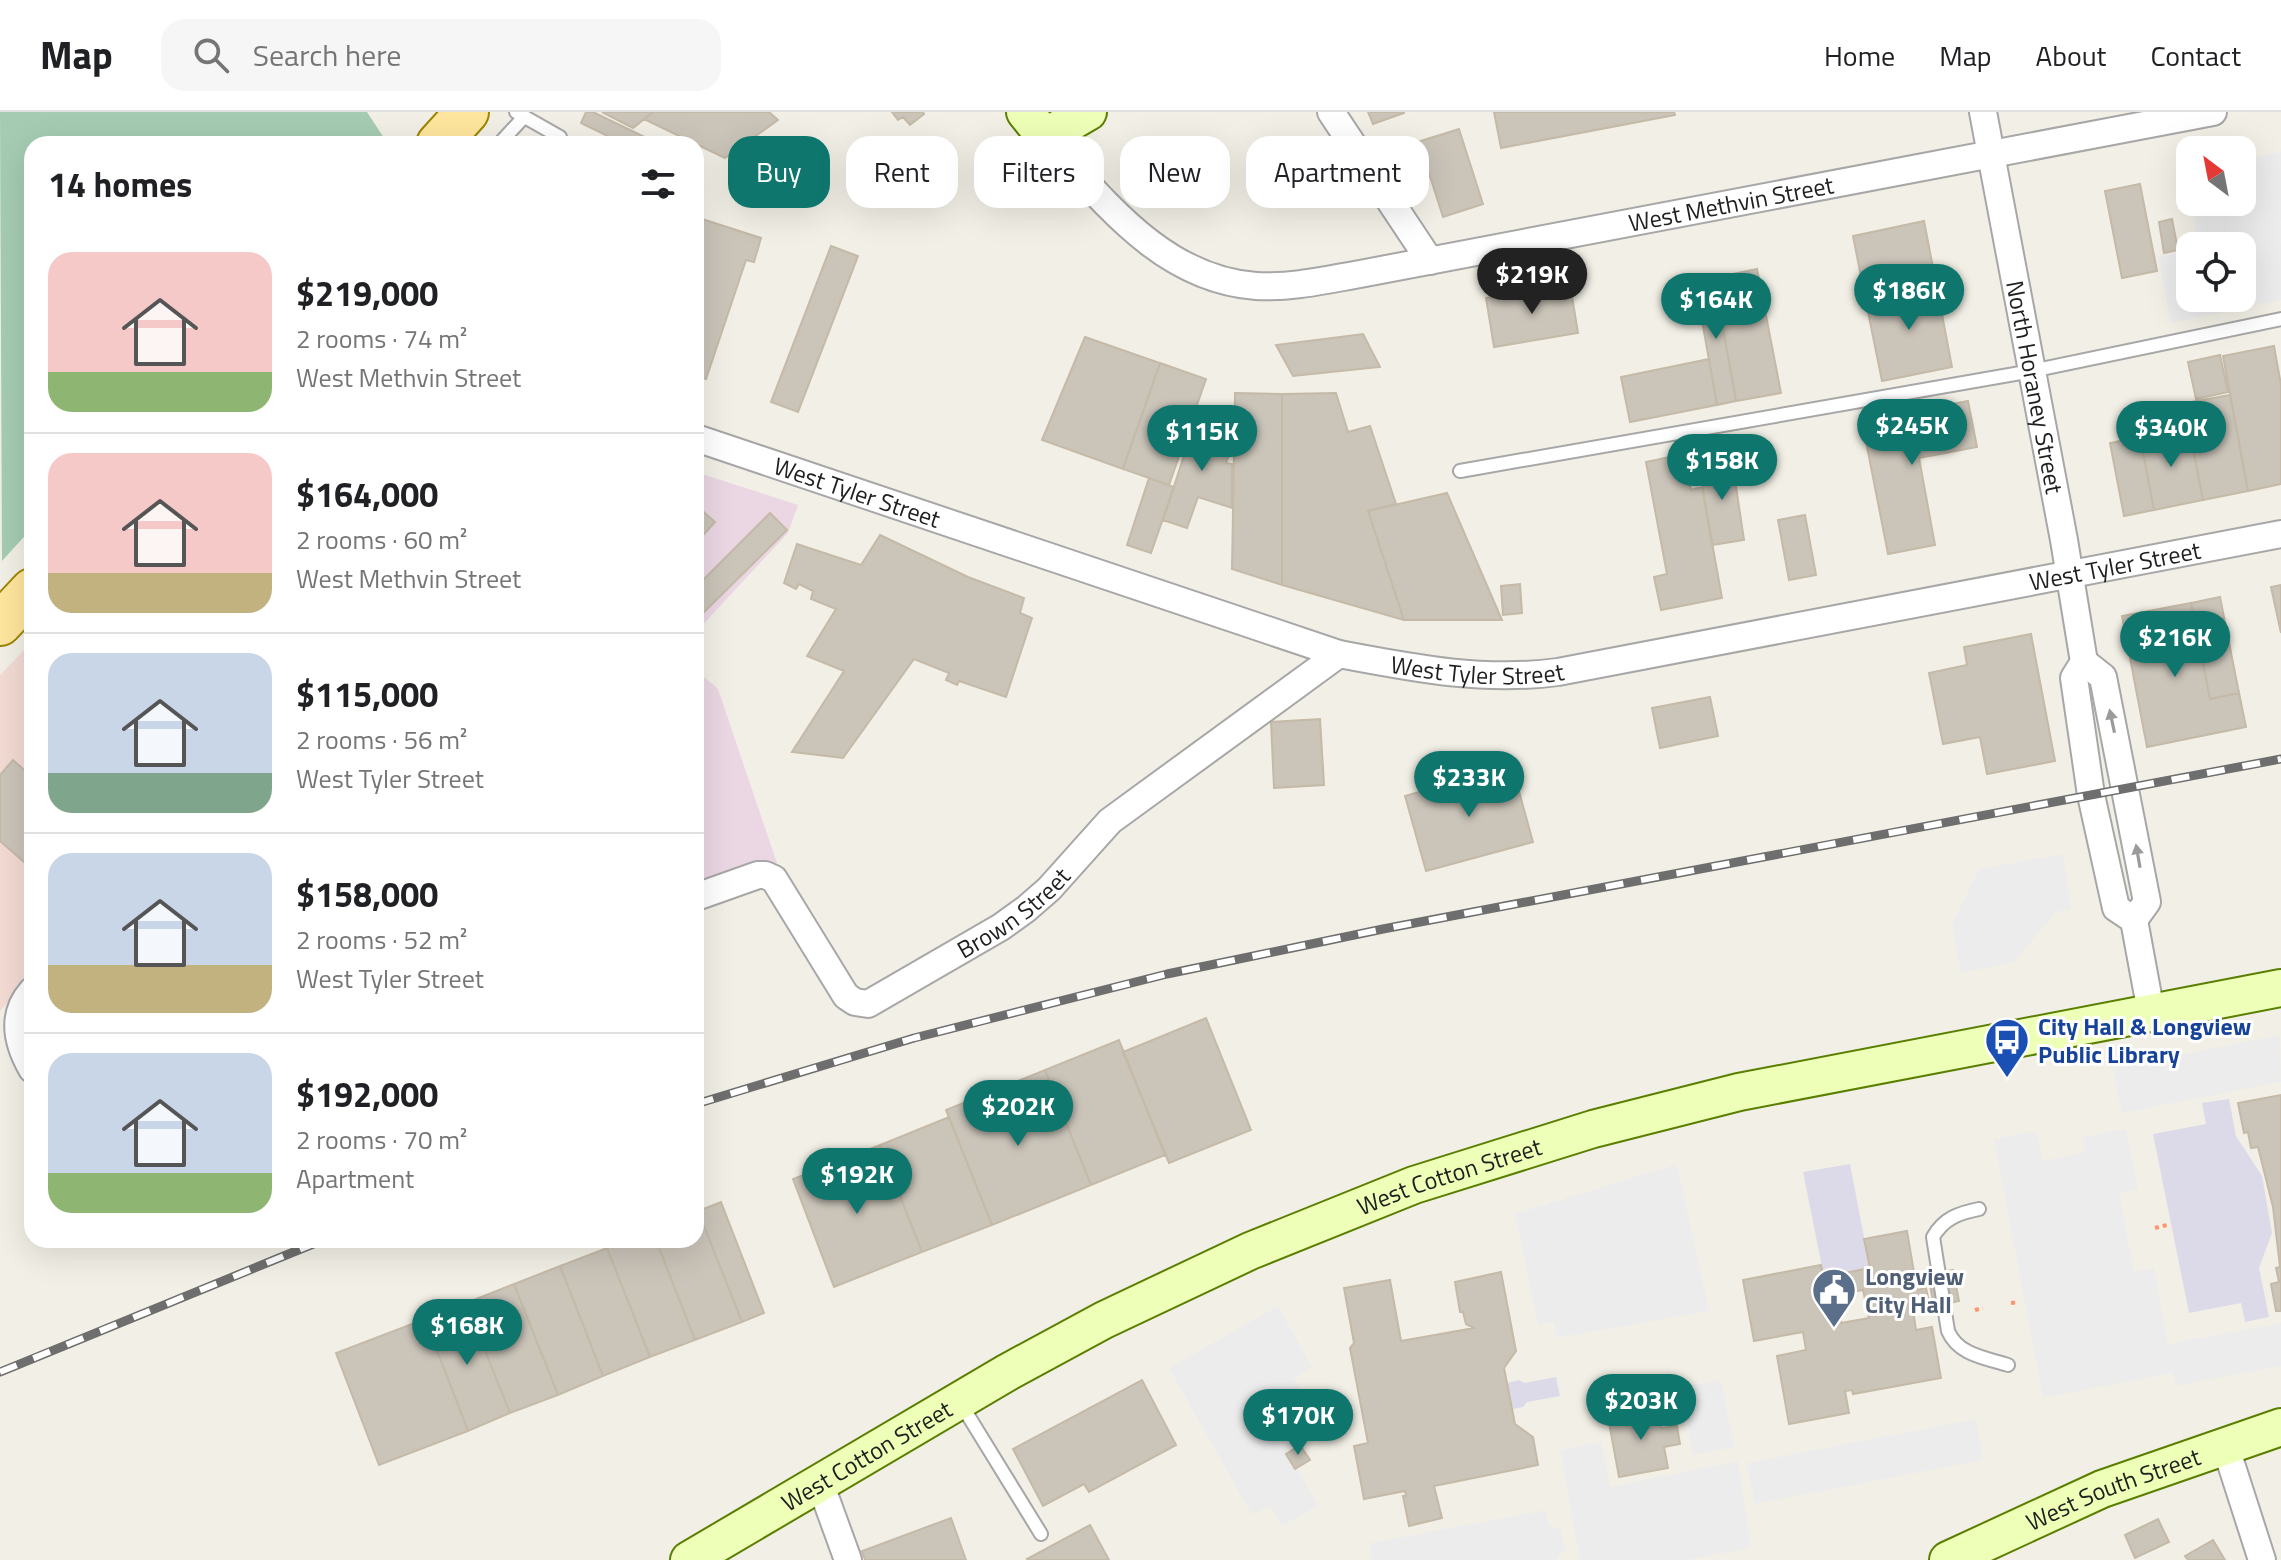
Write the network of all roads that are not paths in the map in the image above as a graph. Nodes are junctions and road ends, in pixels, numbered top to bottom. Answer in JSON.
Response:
{"nodes":[{"id":1,"x":467,"y":112,"type":"edge"},
{"id":2,"x":1088,"y":112,"type":"edge"},
{"id":3,"x":1331,"y":112,"type":"edge"},
{"id":4,"x":1983,"y":112,"type":"edge"},
{"id":5,"x":2213,"y":112,"type":"edge"},
{"id":6,"x":520,"y":114,"type":"edge"},
{"id":7,"x":1035,"y":125,"type":"edge"},
{"id":8,"x":446,"y":136,"type":"edge"},
{"id":9,"x":512,"y":136,"type":"edge"},
{"id":10,"x":551,"y":136,"type":"edge"},
{"id":11,"x":1991,"y":155,"type":"junction"},
{"id":12,"x":1430,"y":261,"type":"junction"},
{"id":13,"x":2281,"y":319,"type":"edge"},
{"id":14,"x":2032,"y":371,"type":"junction"},
{"id":15,"x":704,"y":441,"type":"edge"},
{"id":16,"x":1460,"y":471,"type":"dead end"},
{"id":17,"x":2281,"y":534,"type":"edge"},
{"id":18,"x":2070,"y":574,"type":"junction"},
{"id":19,"x":24,"y":598,"type":"edge"},
{"id":20,"x":0,"y":624,"type":"edge"},
{"id":21,"x":1339,"y":654,"type":"junction"},
{"id":22,"x":2084,"y":662,"type":"junction"},
{"id":23,"x":704,"y":894,"type":"edge"},
{"id":24,"x":2134,"y":920,"type":"junction"},
{"id":25,"x":2281,"y":988,"type":"edge"},
{"id":26,"x":24,"y":1002,"type":"edge"},
{"id":27,"x":2151,"y":1012,"type":"junction"},
{"id":28,"x":24,"y":1050,"type":"edge"},
{"id":29,"x":1979,"y":1209,"type":"dead end"},
{"id":30,"x":2008,"y":1365,"type":"dead end"},
{"id":31,"x":959,"y":1401,"type":"junction"},
{"id":32,"x":2281,"y":1427,"type":"edge"},
{"id":33,"x":2225,"y":1445,"type":"junction"},
{"id":34,"x":820,"y":1483,"type":"junction"},
{"id":35,"x":1041,"y":1534,"type":"dead end"},
{"id":36,"x":689,"y":1560,"type":"edge"},
{"id":37,"x":848,"y":1560,"type":"edge"},
{"id":38,"x":1948,"y":1560,"type":"edge"},
{"id":39,"x":2262,"y":1560,"type":"edge"}],
"edges":[{"from":1,"to":8,"type":"main road"},
{"from":2,"to":7,"type":"main road"},
{"from":3,"to":12,"type":"street"},
{"from":4,"to":11,"type":"street","name":"North Horaney Street"},
{"from":5,"to":11,"type":"street","name":"West Methvin Street"},
{"from":6,"to":9,"type":"lane"},
{"from":6,"to":10,"type":"lane"},
{"from":7,"to":12,"type":"street","name":"West Methvin Street"},
{"from":11,"to":12,"type":"street","name":"West Methvin Street"},
{"from":11,"to":14,"type":"street","name":"North Horaney Street"},
{"from":13,"to":14,"type":"lane"},
{"from":14,"to":16,"type":"lane"},
{"from":14,"to":18,"type":"street","name":"North Horaney Street"},
{"from":15,"to":21,"type":"street","name":"West Tyler Street"},
{"from":17,"to":18,"type":"street","name":"West Tyler Street"},
{"from":18,"to":21,"type":"street","name":"West Tyler Street"},
{"from":18,"to":22,"type":"street","name":"North Horaney Street"},
{"from":19,"to":20,"type":"main road"},
{"from":21,"to":23,"type":"street","name":"Brown Street"},
{"from":22,"to":24,"type":"street","name":"North Horaney Street"},
{"from":24,"to":22,"type":"street","name":"North Horaney Street","one_way":true},
{"from":24,"to":27,"type":"street"},
{"from":25,"to":27,"type":"main road","name":"West Cotton Street"},
{"from":26,"to":28,"type":"street"},
{"from":27,"to":31,"type":"main road","name":"West Cotton Street"},
{"from":29,"to":30,"type":"lane"},
{"from":31,"to":34,"type":"main road","name":"West Cotton Street"},
{"from":31,"to":35,"type":"lane"},
{"from":32,"to":33,"type":"main road","name":"West South Street"},
{"from":33,"to":38,"type":"main road","name":"West South Street"},
{"from":33,"to":39,"type":"street"},
{"from":34,"to":36,"type":"main road","name":"West Cotton Street"},
{"from":34,"to":37,"type":"street"}]}
